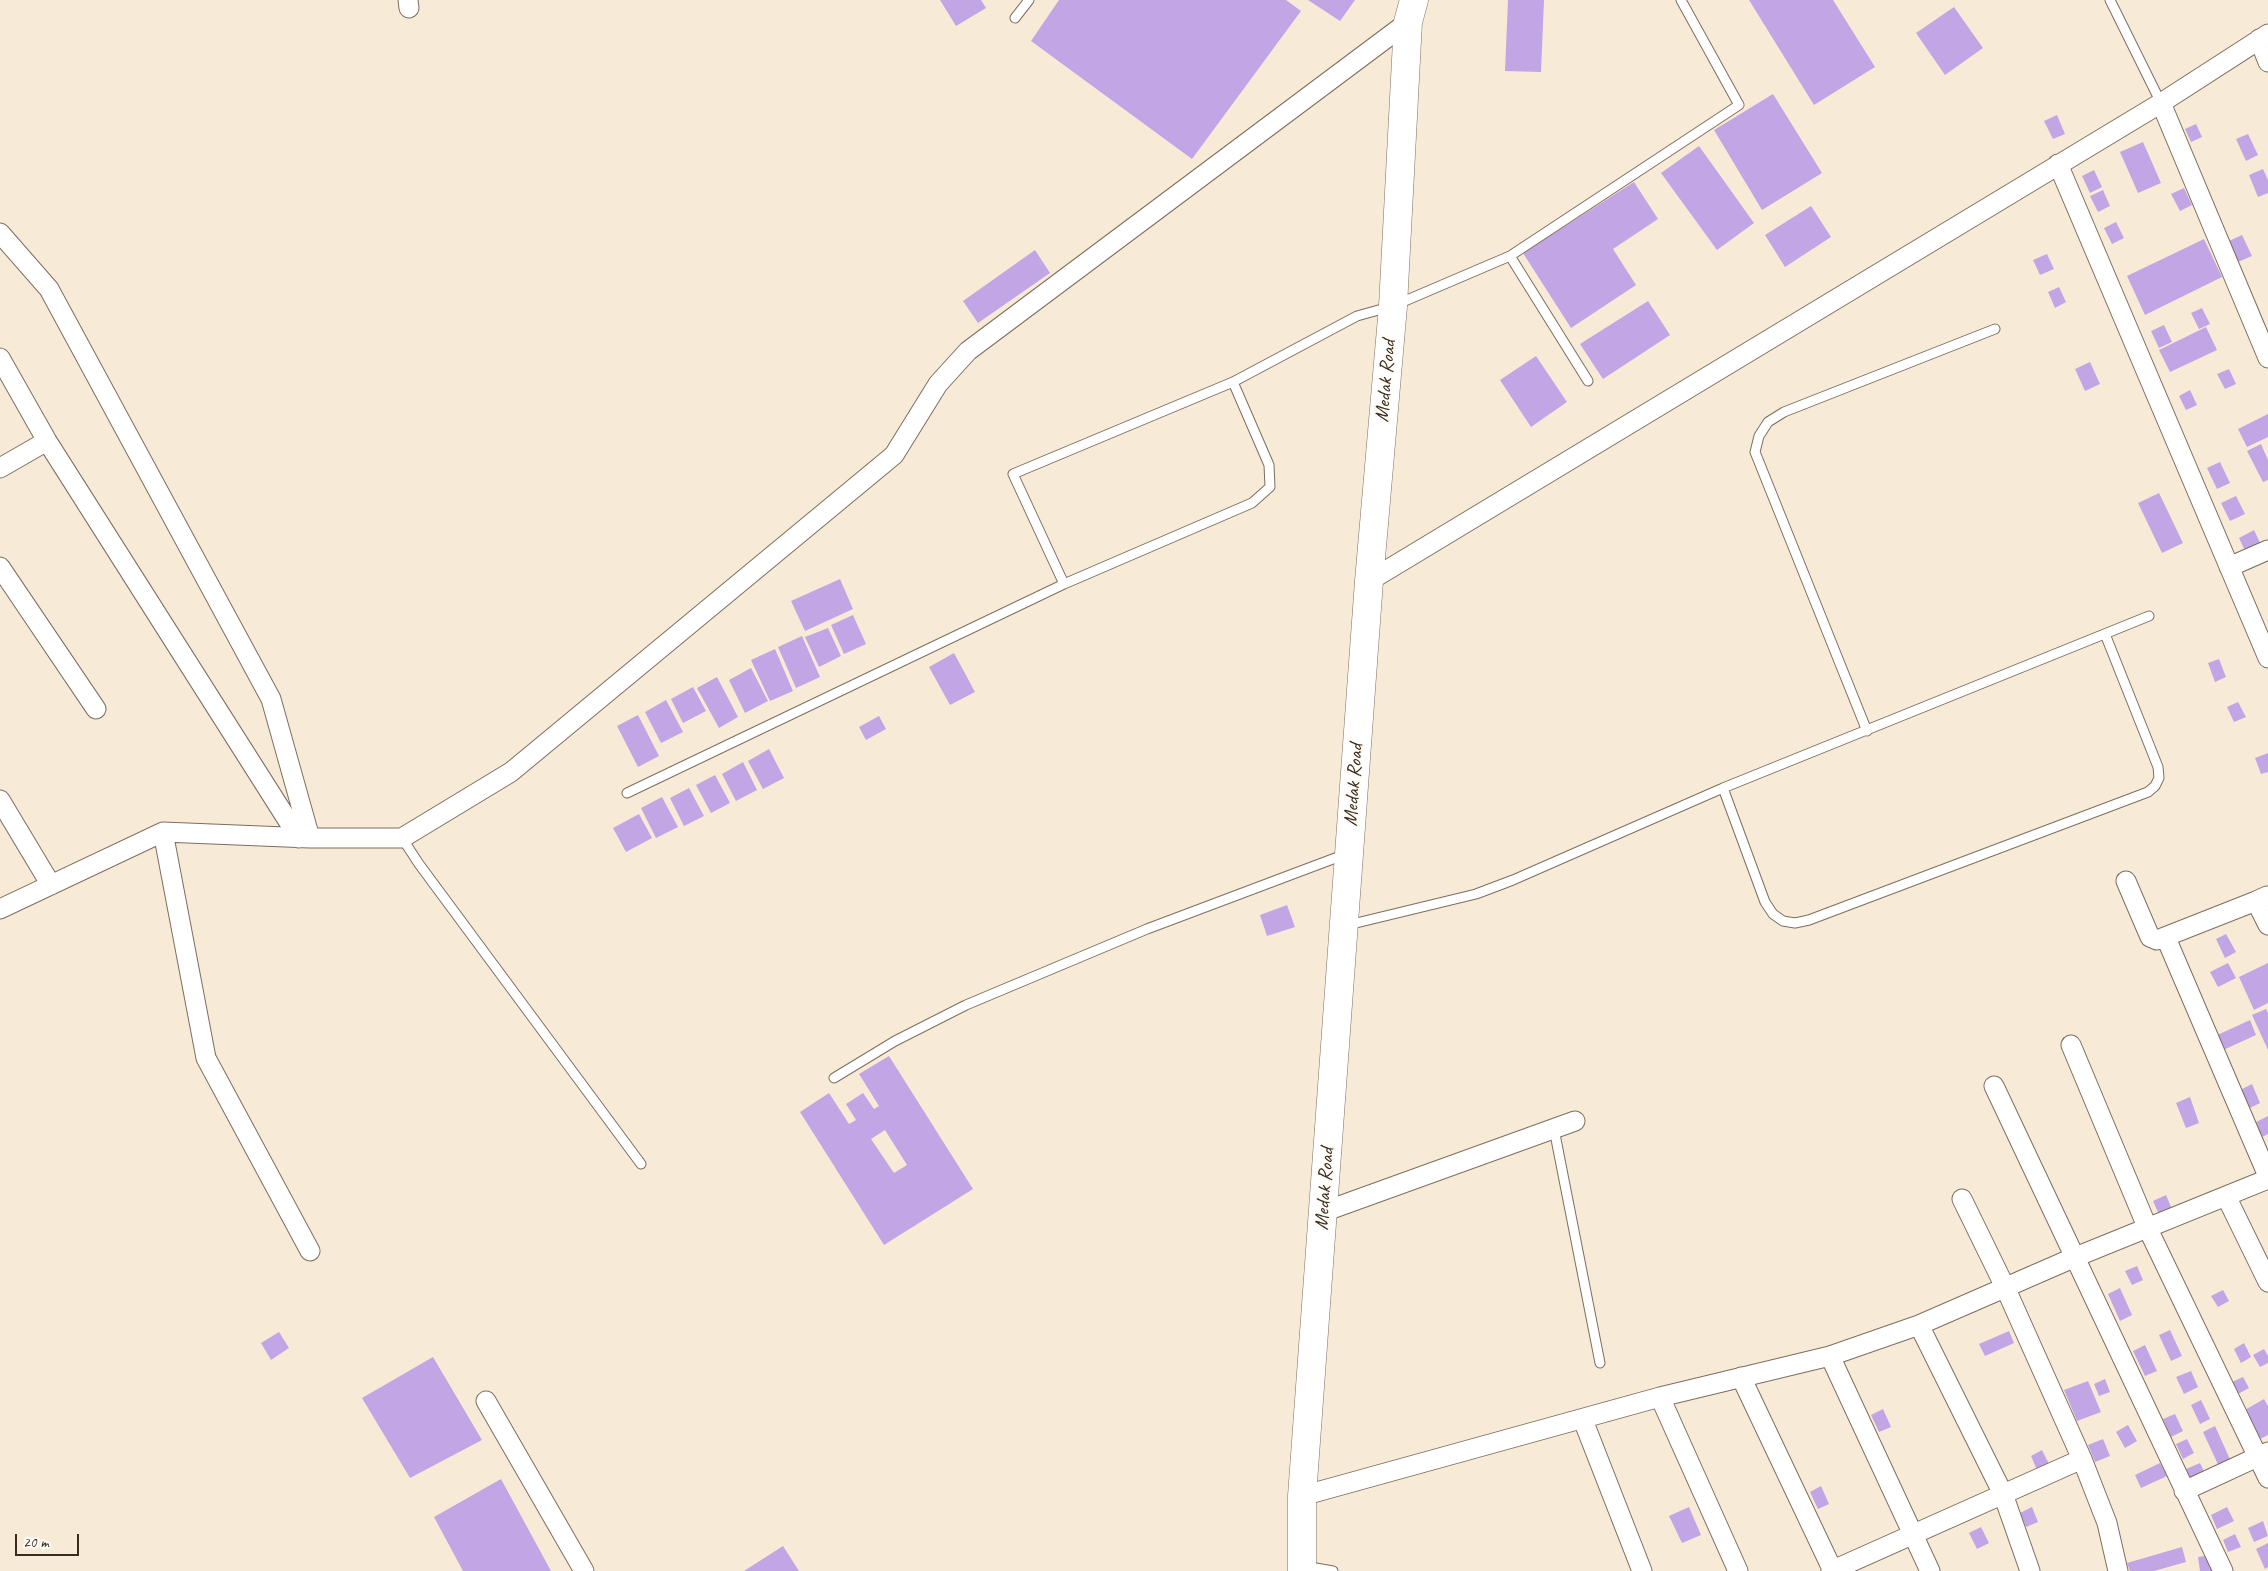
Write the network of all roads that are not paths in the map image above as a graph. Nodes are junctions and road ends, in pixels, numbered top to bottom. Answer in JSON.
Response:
{"nodes":[{"id":1,"x":1029,"y":0,"type":"edge"},
{"id":2,"x":1681,"y":0,"type":"edge"},
{"id":3,"x":2110,"y":0,"type":"edge"},
{"id":4,"x":1411,"y":11,"type":"edge"},
{"id":5,"x":1015,"y":18,"type":"dead end"},
{"id":6,"x":2263,"y":37,"type":"edge"},
{"id":7,"x":2268,"y":62,"type":"edge"},
{"id":8,"x":2161,"y":103,"type":"junction"},
{"id":9,"x":2058,"y":164,"type":"junction"},
{"id":10,"x":0,"y":234,"type":"edge"},
{"id":11,"x":1510,"y":256,"type":"junction"},
{"id":12,"x":1392,"y":306,"type":"junction"},
{"id":13,"x":1995,"y":329,"type":"dead end"},
{"id":14,"x":0,"y":358,"type":"edge"},
{"id":15,"x":2268,"y":358,"type":"edge"},
{"id":16,"x":1588,"y":381,"type":"dead end"},
{"id":17,"x":1233,"y":382,"type":"junction"},
{"id":18,"x":47,"y":441,"type":"junction"},
{"id":19,"x":0,"y":468,"type":"edge"},
{"id":20,"x":2268,"y":550,"type":"edge"},
{"id":21,"x":2229,"y":567,"type":"junction"},
{"id":22,"x":0,"y":568,"type":"edge"},
{"id":23,"x":1369,"y":581,"type":"junction"},
{"id":24,"x":1064,"y":584,"type":"junction"},
{"id":25,"x":2149,"y":616,"type":"dead end"},
{"id":26,"x":2105,"y":634,"type":"junction"},
{"id":27,"x":2268,"y":658,"type":"edge"},
{"id":28,"x":96,"y":709,"type":"dead end"},
{"id":29,"x":1867,"y":731,"type":"junction"},
{"id":30,"x":1724,"y":788,"type":"junction"},
{"id":31,"x":627,"y":793,"type":"dead end"},
{"id":32,"x":0,"y":800,"type":"edge"},
{"id":33,"x":163,"y":832,"type":"junction"},
{"id":34,"x":304,"y":838,"type":"junction"},
{"id":35,"x":402,"y":838,"type":"junction"},
{"id":36,"x":1350,"y":852,"type":"junction"},
{"id":37,"x":2126,"y":881,"type":"dead end"},
{"id":38,"x":51,"y":885,"type":"junction"},
{"id":39,"x":2262,"y":898,"type":"edge"},
{"id":40,"x":0,"y":909,"type":"edge"},
{"id":41,"x":2268,"y":925,"type":"edge"},
{"id":42,"x":1344,"y":926,"type":"junction"},
{"id":43,"x":2166,"y":938,"type":"junction"},
{"id":44,"x":2071,"y":1045,"type":"dead end"},
{"id":45,"x":834,"y":1078,"type":"dead end"},
{"id":46,"x":1994,"y":1086,"type":"dead end"},
{"id":47,"x":1575,"y":1121,"type":"dead end"},
{"id":48,"x":1554,"y":1129,"type":"junction"},
{"id":49,"x":641,"y":1164,"type":"dead end"},
{"id":50,"x":2268,"y":1178,"type":"edge"},
{"id":51,"x":2226,"y":1196,"type":"junction"},
{"id":52,"x":1962,"y":1199,"type":"dead end"},
{"id":53,"x":1323,"y":1212,"type":"junction"},
{"id":54,"x":2148,"y":1229,"type":"junction"},
{"id":55,"x":310,"y":1251,"type":"dead end"},
{"id":56,"x":2074,"y":1258,"type":"junction"},
{"id":57,"x":2268,"y":1282,"type":"edge"},
{"id":58,"x":2005,"y":1287,"type":"junction"},
{"id":59,"x":1919,"y":1325,"type":"junction"},
{"id":60,"x":1830,"y":1356,"type":"junction"},
{"id":61,"x":1600,"y":1363,"type":"dead end"},
{"id":62,"x":1741,"y":1377,"type":"junction"},
{"id":63,"x":1660,"y":1397,"type":"junction"},
{"id":64,"x":486,"y":1401,"type":"dead end"},
{"id":65,"x":1582,"y":1420,"type":"junction"},
{"id":66,"x":2263,"y":1455,"type":"edge"},
{"id":67,"x":2082,"y":1459,"type":"junction"},
{"id":68,"x":2268,"y":1478,"type":"edge"},
{"id":69,"x":2184,"y":1491,"type":"junction"},
{"id":70,"x":2003,"y":1494,"type":"junction"},
{"id":71,"x":1302,"y":1496,"type":"junction"},
{"id":72,"x":1912,"y":1534,"type":"junction"},
{"id":73,"x":1302,"y":1568,"type":"edge"},
{"id":74,"x":584,"y":1571,"type":"edge"},
{"id":75,"x":1333,"y":1571,"type":"edge"},
{"id":76,"x":1642,"y":1571,"type":"edge"},
{"id":77,"x":1738,"y":1571,"type":"edge"},
{"id":78,"x":1832,"y":1571,"type":"edge"},
{"id":79,"x":1930,"y":1571,"type":"edge"},
{"id":80,"x":2030,"y":1571,"type":"edge"},
{"id":81,"x":2118,"y":1571,"type":"edge"},
{"id":82,"x":2223,"y":1571,"type":"edge"}],
"edges":[{"from":1,"to":5,"type":"lane"},
{"from":2,"to":11,"type":"lane"},
{"from":3,"to":8,"type":"lane"},
{"from":4,"to":12,"type":"main road","name":"Medak Road"},
{"from":4,"to":35,"type":"street"},
{"from":6,"to":7,"type":"street"},
{"from":6,"to":8,"type":"street"},
{"from":8,"to":9,"type":"street"},
{"from":8,"to":15,"type":"street"},
{"from":9,"to":21,"type":"street"},
{"from":9,"to":23,"type":"street"},
{"from":10,"to":34,"type":"street"},
{"from":11,"to":12,"type":"lane"},
{"from":11,"to":16,"type":"lane"},
{"from":12,"to":17,"type":"lane"},
{"from":12,"to":23,"type":"main road","name":"Medak Road"},
{"from":13,"to":29,"type":"lane"},
{"from":14,"to":18,"type":"street"},
{"from":17,"to":24,"type":"lane"},
{"from":17,"to":24,"type":"lane"},
{"from":18,"to":19,"type":"street"},
{"from":18,"to":34,"type":"street"},
{"from":20,"to":21,"type":"street"},
{"from":21,"to":27,"type":"street"},
{"from":22,"to":28,"type":"street"},
{"from":23,"to":36,"type":"main road","name":"Medak Road"},
{"from":24,"to":31,"type":"lane"},
{"from":25,"to":26,"type":"lane"},
{"from":26,"to":29,"type":"lane"},
{"from":26,"to":30,"type":"lane"},
{"from":29,"to":30,"type":"lane"},
{"from":30,"to":42,"type":"lane"},
{"from":32,"to":38,"type":"street"},
{"from":33,"to":34,"type":"street"},
{"from":33,"to":38,"type":"street"},
{"from":33,"to":55,"type":"street"},
{"from":34,"to":35,"type":"street"},
{"from":35,"to":49,"type":"lane"},
{"from":36,"to":42,"type":"main road","name":"Medak Road"},
{"from":36,"to":45,"type":"lane"},
{"from":37,"to":43,"type":"street"},
{"from":38,"to":40,"type":"street"},
{"from":39,"to":41,"type":"street"},
{"from":39,"to":43,"type":"street"},
{"from":42,"to":53,"type":"main road","name":"Medak Road"},
{"from":43,"to":50,"type":"street"},
{"from":44,"to":54,"type":"street"},
{"from":46,"to":56,"type":"street"},
{"from":47,"to":48,"type":"street"},
{"from":48,"to":53,"type":"street"},
{"from":48,"to":61,"type":"lane"},
{"from":50,"to":51,"type":"street"},
{"from":51,"to":54,"type":"street"},
{"from":51,"to":57,"type":"street"},
{"from":52,"to":58,"type":"street"},
{"from":53,"to":71,"type":"main road","name":"Medak Road"},
{"from":54,"to":56,"type":"street"},
{"from":54,"to":66,"type":"street"},
{"from":56,"to":58,"type":"street"},
{"from":56,"to":69,"type":"street"},
{"from":58,"to":59,"type":"street"},
{"from":58,"to":67,"type":"street"},
{"from":59,"to":60,"type":"street"},
{"from":59,"to":70,"type":"street"},
{"from":60,"to":62,"type":"street"},
{"from":60,"to":72,"type":"street"},
{"from":62,"to":63,"type":"street"},
{"from":62,"to":78,"type":"street"},
{"from":63,"to":65,"type":"street"},
{"from":63,"to":77,"type":"street"},
{"from":64,"to":74,"type":"street"},
{"from":65,"to":71,"type":"street"},
{"from":65,"to":76,"type":"street"},
{"from":66,"to":68,"type":"street"},
{"from":66,"to":69,"type":"street"},
{"from":67,"to":70,"type":"street"},
{"from":67,"to":81,"type":"street"},
{"from":69,"to":82,"type":"street"},
{"from":70,"to":72,"type":"street"},
{"from":70,"to":80,"type":"street"},
{"from":71,"to":73,"type":"main road","name":"Medak Road"},
{"from":72,"to":78,"type":"street"},
{"from":72,"to":79,"type":"street"},
{"from":73,"to":75,"type":"lane"}]}
